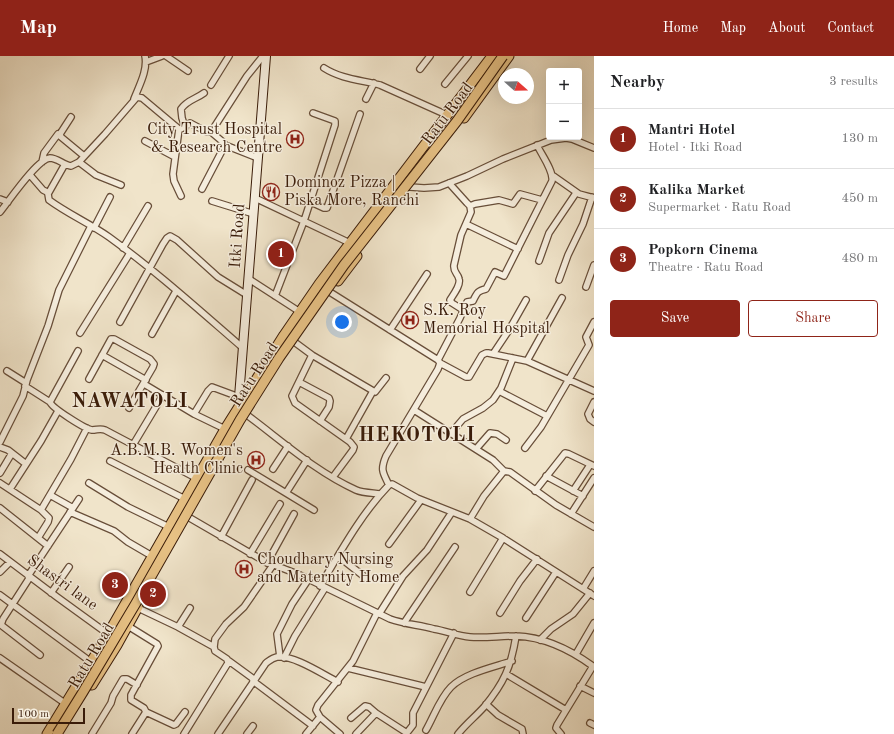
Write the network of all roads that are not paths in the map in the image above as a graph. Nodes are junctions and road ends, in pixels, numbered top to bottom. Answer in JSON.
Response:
{"nodes":[{"id":1,"x":162,"y":56,"type":"edge"},
{"id":2,"x":166,"y":56,"type":"edge"},
{"id":3,"x":229,"y":56,"type":"edge"},
{"id":4,"x":263,"y":56,"type":"edge"},
{"id":5,"x":266,"y":56,"type":"edge"},
{"id":6,"x":430,"y":56,"type":"edge"},
{"id":7,"x":468,"y":56,"type":"edge"},
{"id":8,"x":492,"y":56,"type":"edge"},
{"id":9,"x":498,"y":56,"type":"edge"},
{"id":10,"x":503,"y":56,"type":"edge"},
{"id":11,"x":509,"y":56,"type":"edge"},
{"id":12,"x":145,"y":59,"type":"edge"},
{"id":13,"x":324,"y":68,"type":"dead end"},
{"id":14,"x":420,"y":69,"type":"dead end"},
{"id":15,"x":188,"y":71,"type":"dead end"},
{"id":16,"x":374,"y":83,"type":"junction"},
{"id":17,"x":444,"y":84,"type":"dead end"},
{"id":18,"x":211,"y":85,"type":"dead end"},
{"id":19,"x":204,"y":92,"type":"dead end"},
{"id":20,"x":134,"y":99,"type":"junction"},
{"id":21,"x":366,"y":99,"type":"dead end"},
{"id":22,"x":313,"y":113,"type":"dead end"},
{"id":23,"x":360,"y":114,"type":"dead end"},
{"id":24,"x":447,"y":115,"type":"junction"},
{"id":25,"x":71,"y":117,"type":"dead end"},
{"id":26,"x":185,"y":126,"type":"junction"},
{"id":27,"x":179,"y":129,"type":"junction"},
{"id":28,"x":210,"y":131,"type":"junction"},
{"id":29,"x":58,"y":134,"type":"dead end"},
{"id":30,"x":145,"y":140,"type":"dead end"},
{"id":31,"x":225,"y":145,"type":"junction"},
{"id":32,"x":536,"y":145,"type":"junction"},
{"id":33,"x":594,"y":148,"type":"edge"},
{"id":34,"x":84,"y":156,"type":"junction"},
{"id":35,"x":175,"y":157,"type":"junction"},
{"id":36,"x":258,"y":158,"type":"junction"},
{"id":37,"x":42,"y":162,"type":"junction"},
{"id":38,"x":79,"y":162,"type":"junction"},
{"id":39,"x":65,"y":164,"type":"junction"},
{"id":40,"x":30,"y":175,"type":"junction"},
{"id":41,"x":552,"y":175,"type":"junction"},
{"id":42,"x":449,"y":183,"type":"junction"},
{"id":43,"x":121,"y":185,"type":"dead end"},
{"id":44,"x":410,"y":187,"type":"junction"},
{"id":45,"x":202,"y":189,"type":"dead end"},
{"id":46,"x":576,"y":192,"type":"junction"},
{"id":47,"x":48,"y":194,"type":"junction"},
{"id":48,"x":181,"y":196,"type":"dead end"},
{"id":49,"x":110,"y":197,"type":"dead end"},
{"id":50,"x":255,"y":198,"type":"junction"},
{"id":51,"x":593,"y":198,"type":"edge"},
{"id":52,"x":0,"y":199,"type":"edge"},
{"id":53,"x":542,"y":200,"type":"junction"},
{"id":54,"x":8,"y":202,"type":"junction"},
{"id":55,"x":212,"y":202,"type":"dead end"},
{"id":56,"x":310,"y":202,"type":"junction"},
{"id":57,"x":148,"y":206,"type":"dead end"},
{"id":58,"x":470,"y":206,"type":"junction"},
{"id":59,"x":0,"y":212,"type":"edge"},
{"id":60,"x":254,"y":214,"type":"junction"},
{"id":61,"x":304,"y":221,"type":"junction"},
{"id":62,"x":466,"y":224,"type":"junction"},
{"id":63,"x":92,"y":227,"type":"junction"},
{"id":64,"x":350,"y":243,"type":"junction"},
{"id":65,"x":124,"y":248,"type":"junction"},
{"id":66,"x":362,"y":249,"type":"junction"},
{"id":67,"x":518,"y":249,"type":"junction"},
{"id":68,"x":130,"y":253,"type":"junction"},
{"id":69,"x":539,"y":261,"type":"dead end"},
{"id":70,"x":594,"y":265,"type":"edge"},
{"id":71,"x":149,"y":269,"type":"junction"},
{"id":72,"x":426,"y":274,"type":"dead end"},
{"id":73,"x":248,"y":279,"type":"junction"},
{"id":74,"x":559,"y":280,"type":"dead end"},
{"id":75,"x":319,"y":284,"type":"junction"},
{"id":76,"x":586,"y":287,"type":"dead end"},
{"id":77,"x":176,"y":291,"type":"junction"},
{"id":78,"x":330,"y":292,"type":"junction"},
{"id":79,"x":247,"y":295,"type":"junction"},
{"id":80,"x":275,"y":296,"type":"junction"},
{"id":81,"x":562,"y":298,"type":"dead end"},
{"id":82,"x":526,"y":300,"type":"dead end"},
{"id":83,"x":463,"y":310,"type":"junction"},
{"id":84,"x":300,"y":312,"type":"junction"},
{"id":85,"x":120,"y":322,"type":"dead end"},
{"id":86,"x":594,"y":322,"type":"edge"},
{"id":87,"x":390,"y":330,"type":"junction"},
{"id":88,"x":80,"y":333,"type":"dead end"},
{"id":89,"x":152,"y":334,"type":"dead end"},
{"id":90,"x":284,"y":334,"type":"junction"},
{"id":91,"x":295,"y":342,"type":"junction"},
{"id":92,"x":243,"y":348,"type":"junction"},
{"id":93,"x":78,"y":351,"type":"dead end"},
{"id":94,"x":493,"y":354,"type":"junction"},
{"id":95,"x":102,"y":355,"type":"junction"},
{"id":96,"x":312,"y":355,"type":"junction"},
{"id":97,"x":513,"y":358,"type":"junction"},
{"id":98,"x":527,"y":361,"type":"junction"},
{"id":99,"x":439,"y":362,"type":"junction"},
{"id":100,"x":7,"y":371,"type":"dead end"},
{"id":101,"x":386,"y":378,"type":"dead end"},
{"id":102,"x":89,"y":379,"type":"dead end"},
{"id":103,"x":568,"y":379,"type":"junction"},
{"id":104,"x":145,"y":382,"type":"junction"},
{"id":105,"x":299,"y":382,"type":"junction"},
{"id":106,"x":26,"y":384,"type":"junction"},
{"id":107,"x":373,"y":391,"type":"junction"},
{"id":108,"x":499,"y":391,"type":"junction"},
{"id":109,"x":594,"y":391,"type":"edge"},
{"id":110,"x":163,"y":395,"type":"junction"},
{"id":111,"x":50,"y":402,"type":"junction"},
{"id":112,"x":239,"y":402,"type":"junction"},
{"id":113,"x":594,"y":402,"type":"edge"},
{"id":114,"x":129,"y":408,"type":"dead end"},
{"id":115,"x":414,"y":410,"type":"junction"},
{"id":116,"x":58,"y":411,"type":"junction"},
{"id":117,"x":194,"y":414,"type":"junction"},
{"id":118,"x":247,"y":415,"type":"junction"},
{"id":119,"x":547,"y":416,"type":"junction"},
{"id":120,"x":320,"y":420,"type":"junction"},
{"id":121,"x":594,"y":422,"type":"edge"},
{"id":122,"x":87,"y":428,"type":"junction"},
{"id":123,"x":225,"y":429,"type":"junction"},
{"id":124,"x":451,"y":432,"type":"junction"},
{"id":125,"x":346,"y":439,"type":"junction"},
{"id":126,"x":506,"y":440,"type":"dead end"},
{"id":127,"x":0,"y":442,"type":"edge"},
{"id":128,"x":133,"y":445,"type":"junction"},
{"id":129,"x":288,"y":446,"type":"junction"},
{"id":130,"x":0,"y":447,"type":"edge"},
{"id":131,"x":525,"y":448,"type":"dead end"},
{"id":132,"x":476,"y":450,"type":"junction"},
{"id":133,"x":12,"y":453,"type":"junction"},
{"id":134,"x":307,"y":460,"type":"junction"},
{"id":135,"x":110,"y":461,"type":"dead end"},
{"id":136,"x":26,"y":464,"type":"junction"},
{"id":137,"x":592,"y":465,"type":"edge"},
{"id":138,"x":273,"y":468,"type":"dead end"},
{"id":139,"x":248,"y":470,"type":"dead end"},
{"id":140,"x":504,"y":471,"type":"junction"},
{"id":141,"x":0,"y":473,"type":"edge"},
{"id":142,"x":546,"y":476,"type":"junction"},
{"id":143,"x":333,"y":477,"type":"junction"},
{"id":144,"x":196,"y":478,"type":"junction"},
{"id":145,"x":594,"y":478,"type":"edge"},
{"id":146,"x":252,"y":480,"type":"dead end"},
{"id":147,"x":0,"y":482,"type":"edge"},
{"id":148,"x":89,"y":484,"type":"dead end"},
{"id":149,"x":389,"y":485,"type":"junction"},
{"id":150,"x":10,"y":489,"type":"junction"},
{"id":151,"x":535,"y":491,"type":"junction"},
{"id":152,"x":573,"y":491,"type":"junction"},
{"id":153,"x":286,"y":493,"type":"junction"},
{"id":154,"x":380,"y":494,"type":"junction"},
{"id":155,"x":50,"y":495,"type":"junction"},
{"id":156,"x":583,"y":496,"type":"junction"},
{"id":157,"x":79,"y":499,"type":"dead end"},
{"id":158,"x":185,"y":499,"type":"junction"},
{"id":159,"x":421,"y":500,"type":"junction"},
{"id":160,"x":280,"y":504,"type":"dead end"},
{"id":161,"x":0,"y":508,"type":"edge"},
{"id":162,"x":41,"y":510,"type":"junction"},
{"id":163,"x":72,"y":510,"type":"junction"},
{"id":164,"x":314,"y":510,"type":"dead end"},
{"id":165,"x":178,"y":511,"type":"junction"},
{"id":166,"x":452,"y":512,"type":"junction"},
{"id":167,"x":294,"y":514,"type":"dead end"},
{"id":168,"x":571,"y":514,"type":"junction"},
{"id":169,"x":188,"y":518,"type":"junction"},
{"id":170,"x":470,"y":519,"type":"junction"},
{"id":171,"x":169,"y":527,"type":"junction"},
{"id":172,"x":594,"y":527,"type":"edge"},
{"id":173,"x":221,"y":537,"type":"junction"},
{"id":174,"x":38,"y":538,"type":"junction"},
{"id":175,"x":503,"y":538,"type":"junction"},
{"id":176,"x":389,"y":544,"type":"dead end"},
{"id":177,"x":48,"y":546,"type":"junction"},
{"id":178,"x":455,"y":547,"type":"dead end"},
{"id":179,"x":0,"y":554,"type":"edge"},
{"id":180,"x":250,"y":554,"type":"junction"},
{"id":181,"x":152,"y":556,"type":"junction"},
{"id":182,"x":338,"y":556,"type":"junction"},
{"id":183,"x":537,"y":559,"type":"junction"},
{"id":184,"x":10,"y":562,"type":"junction"},
{"id":185,"x":270,"y":564,"type":"junction"},
{"id":186,"x":69,"y":567,"type":"dead end"},
{"id":187,"x":594,"y":571,"type":"edge"},
{"id":188,"x":0,"y":572,"type":"edge"},
{"id":189,"x":556,"y":572,"type":"junction"},
{"id":190,"x":29,"y":576,"type":"junction"},
{"id":191,"x":366,"y":578,"type":"dead end"},
{"id":192,"x":308,"y":580,"type":"junction"},
{"id":193,"x":323,"y":587,"type":"junction"},
{"id":194,"x":583,"y":589,"type":"junction"},
{"id":195,"x":470,"y":592,"type":"dead end"},
{"id":196,"x":51,"y":593,"type":"junction"},
{"id":197,"x":0,"y":595,"type":"edge"},
{"id":198,"x":592,"y":595,"type":"edge"},
{"id":199,"x":12,"y":603,"type":"junction"},
{"id":200,"x":138,"y":608,"type":"junction"},
{"id":201,"x":190,"y":608,"type":"dead end"},
{"id":202,"x":500,"y":613,"type":"dead end"},
{"id":203,"x":378,"y":614,"type":"junction"},
{"id":204,"x":526,"y":618,"type":"dead end"},
{"id":205,"x":404,"y":623,"type":"junction"},
{"id":206,"x":594,"y":624,"type":"edge"},
{"id":207,"x":128,"y":626,"type":"junction"},
{"id":208,"x":178,"y":627,"type":"junction"},
{"id":209,"x":454,"y":633,"type":"junction"},
{"id":210,"x":108,"y":634,"type":"junction"},
{"id":211,"x":516,"y":636,"type":"junction"},
{"id":212,"x":540,"y":640,"type":"junction"},
{"id":213,"x":214,"y":647,"type":"junction"},
{"id":214,"x":576,"y":654,"type":"junction"},
{"id":215,"x":40,"y":655,"type":"dead end"},
{"id":216,"x":282,"y":657,"type":"junction"},
{"id":217,"x":0,"y":658,"type":"edge"},
{"id":218,"x":229,"y":661,"type":"junction"},
{"id":219,"x":512,"y":661,"type":"junction"},
{"id":220,"x":91,"y":662,"type":"junction"},
{"id":221,"x":593,"y":666,"type":"edge"},
{"id":222,"x":348,"y":668,"type":"junction"},
{"id":223,"x":506,"y":674,"type":"junction"},
{"id":224,"x":254,"y":680,"type":"junction"},
{"id":225,"x":338,"y":682,"type":"junction"},
{"id":226,"x":137,"y":686,"type":"junction"},
{"id":227,"x":580,"y":686,"type":"junction"},
{"id":228,"x":426,"y":687,"type":"junction"},
{"id":229,"x":594,"y":693,"type":"edge"},
{"id":230,"x":66,"y":704,"type":"junction"},
{"id":231,"x":486,"y":704,"type":"junction"},
{"id":232,"x":566,"y":710,"type":"junction"},
{"id":233,"x":146,"y":712,"type":"junction"},
{"id":234,"x":185,"y":712,"type":"dead end"},
{"id":235,"x":376,"y":713,"type":"junction"},
{"id":236,"x":320,"y":717,"type":"junction"},
{"id":237,"x":351,"y":718,"type":"dead end"},
{"id":238,"x":253,"y":726,"type":"dead end"},
{"id":239,"x":313,"y":726,"type":"junction"},
{"id":240,"x":426,"y":730,"type":"dead end"},
{"id":241,"x":47,"y":734,"type":"edge"},
{"id":242,"x":51,"y":734,"type":"edge"},
{"id":243,"x":57,"y":734,"type":"edge"},
{"id":244,"x":61,"y":734,"type":"edge"},
{"id":245,"x":92,"y":734,"type":"edge"},
{"id":246,"x":132,"y":734,"type":"edge"},
{"id":247,"x":184,"y":734,"type":"edge"},
{"id":248,"x":218,"y":734,"type":"edge"},
{"id":249,"x":247,"y":734,"type":"edge"},
{"id":250,"x":306,"y":734,"type":"edge"},
{"id":251,"x":340,"y":734,"type":"edge"},
{"id":252,"x":356,"y":734,"type":"edge"},
{"id":253,"x":407,"y":734,"type":"edge"},
{"id":254,"x":458,"y":734,"type":"edge"},
{"id":255,"x":523,"y":734,"type":"edge"},
{"id":256,"x":561,"y":734,"type":"edge"}],
"edges":[{"from":1,"to":12,"type":"street"},
{"from":2,"to":15,"type":"street"},
{"from":3,"to":18,"type":"street"},
{"from":4,"to":28,"type":"street"},
{"from":5,"to":36,"type":"street","name":"Itki Road"},
{"from":6,"to":14,"type":"street"},
{"from":7,"to":17,"type":"street"},
{"from":8,"to":24,"type":"main road","name":"Ratu Road"},
{"from":9,"to":242,"type":"main road"},
{"from":10,"to":243,"type":"main road","bridge":true},
{"from":11,"to":44,"type":"main road","name":"Ratu Road"},
{"from":12,"to":20,"type":"street"},
{"from":13,"to":16,"type":"street"},
{"from":16,"to":21,"type":"street"},
{"from":16,"to":24,"type":"street"},
{"from":19,"to":26,"type":"street"},
{"from":20,"to":27,"type":"street"},
{"from":20,"to":34,"type":"street"},
{"from":22,"to":56,"type":"street"},
{"from":23,"to":56,"type":"street"},
{"from":24,"to":64,"type":"main road","name":"Ratu Road"},
{"from":25,"to":34,"type":"street"},
{"from":26,"to":27,"type":"street"},
{"from":26,"to":28,"type":"street"},
{"from":27,"to":35,"type":"street"},
{"from":28,"to":31,"type":"street"},
{"from":29,"to":37,"type":"street"},
{"from":30,"to":35,"type":"street"},
{"from":31,"to":36,"type":"street"},
{"from":31,"to":45,"type":"street"},
{"from":32,"to":33,"type":"street"},
{"from":32,"to":41,"type":"street"},
{"from":32,"to":42,"type":"street"},
{"from":34,"to":38,"type":"street"},
{"from":35,"to":48,"type":"street"},
{"from":36,"to":50,"type":"street","name":"Itki Road"},
{"from":37,"to":39,"type":"street"},
{"from":37,"to":40,"type":"street"},
{"from":38,"to":39,"type":"street"},
{"from":38,"to":43,"type":"street"},
{"from":39,"to":47,"type":"street"},
{"from":40,"to":47,"type":"street"},
{"from":40,"to":54,"type":"street"},
{"from":41,"to":46,"type":"street"},
{"from":41,"to":53,"type":"street"},
{"from":42,"to":44,"type":"street"},
{"from":42,"to":58,"type":"street"},
{"from":44,"to":66,"type":"main road","name":"Ratu Road"},
{"from":46,"to":51,"type":"street"},
{"from":46,"to":69,"type":"street"},
{"from":47,"to":63,"type":"street"},
{"from":49,"to":63,"type":"street"},
{"from":50,"to":60,"type":"street","name":"Itki Road"},
{"from":50,"to":61,"type":"street"},
{"from":51,"to":74,"type":"street"},
{"from":52,"to":54,"type":"street"},
{"from":53,"to":58,"type":"street"},
{"from":53,"to":67,"type":"street"},
{"from":54,"to":59,"type":"street"},
{"from":55,"to":60,"type":"street"},
{"from":56,"to":61,"type":"street"},
{"from":57,"to":65,"type":"street"},
{"from":58,"to":62,"type":"street"},
{"from":60,"to":73,"type":"street","name":"Itki Road"},
{"from":61,"to":64,"type":"street"},
{"from":61,"to":80,"type":"street"},
{"from":62,"to":67,"type":"street"},
{"from":62,"to":83,"type":"street"},
{"from":63,"to":65,"type":"street"},
{"from":63,"to":106,"type":"street"},
{"from":64,"to":66,"type":"street"},
{"from":64,"to":75,"type":"main road","name":"Ratu Road"},
{"from":65,"to":68,"type":"street"},
{"from":66,"to":78,"type":"main road","name":"Ratu Road"},
{"from":67,"to":83,"type":"street"},
{"from":68,"to":71,"type":"street"},
{"from":68,"to":88,"type":"street"},
{"from":70,"to":76,"type":"street"},
{"from":71,"to":77,"type":"street"},
{"from":71,"to":79,"type":"street"},
{"from":71,"to":85,"type":"street"},
{"from":72,"to":87,"type":"street"},
{"from":73,"to":79,"type":"street","name":"Itki Road"},
{"from":73,"to":80,"type":"street"},
{"from":75,"to":78,"type":"street"},
{"from":75,"to":84,"type":"main road","name":"Ratu Road"},
{"from":77,"to":89,"type":"street"},
{"from":77,"to":92,"type":"street"},
{"from":78,"to":87,"type":"street"},
{"from":78,"to":91,"type":"main road","name":"Ratu Road"},
{"from":79,"to":92,"type":"street","name":"Itki Road"},
{"from":80,"to":84,"type":"street"},
{"from":81,"to":98,"type":"street"},
{"from":82,"to":94,"type":"street"},
{"from":83,"to":99,"type":"street"},
{"from":84,"to":90,"type":"main road","name":"Ratu Road"},
{"from":86,"to":103,"type":"street"},
{"from":87,"to":99,"type":"street"},
{"from":90,"to":91,"type":"street"},
{"from":90,"to":112,"type":"main road","name":"Ratu Road"},
{"from":91,"to":96,"type":"street"},
{"from":91,"to":118,"type":"main road","name":"Ratu Road"},
{"from":92,"to":112,"type":"street","name":"Itki Road"},
{"from":93,"to":111,"type":"street"},
{"from":94,"to":97,"type":"street"},
{"from":94,"to":99,"type":"street"},
{"from":95,"to":102,"type":"street"},
{"from":95,"to":104,"type":"street"},
{"from":95,"to":104,"type":"street"},
{"from":96,"to":105,"type":"street"},
{"from":96,"to":107,"type":"street"},
{"from":97,"to":98,"type":"street"},
{"from":97,"to":108,"type":"street"},
{"from":98,"to":103,"type":"street"},
{"from":99,"to":115,"type":"street"},
{"from":100,"to":106,"type":"street"},
{"from":101,"to":107,"type":"street"},
{"from":103,"to":109,"type":"street"},
{"from":103,"to":119,"type":"street"},
{"from":104,"to":110,"type":"street"},
{"from":104,"to":114,"type":"street"},
{"from":105,"to":120,"type":"street"},
{"from":105,"to":120,"type":"street"},
{"from":106,"to":111,"type":"street"},
{"from":106,"to":127,"type":"street"},
{"from":107,"to":125,"type":"street"},
{"from":108,"to":119,"type":"street"},
{"from":108,"to":124,"type":"street"},
{"from":110,"to":117,"type":"street"},
{"from":110,"to":128,"type":"street"},
{"from":111,"to":116,"type":"street"},
{"from":112,"to":117,"type":"street"},
{"from":112,"to":118,"type":"street"},
{"from":112,"to":123,"type":"main road","name":"Ratu Road"},
{"from":113,"to":121,"type":"street"},
{"from":115,"to":124,"type":"street"},
{"from":115,"to":149,"type":"street"},
{"from":116,"to":122,"type":"street"},
{"from":116,"to":136,"type":"street"},
{"from":117,"to":123,"type":"street"},
{"from":118,"to":129,"type":"street"},
{"from":118,"to":169,"type":"main road","name":"Ratu Road"},
{"from":119,"to":131,"type":"street"},
{"from":120,"to":125,"type":"street"},
{"from":122,"to":128,"type":"street"},
{"from":122,"to":155,"type":"street"},
{"from":123,"to":144,"type":"main road","name":"Ratu Road"},
{"from":124,"to":132,"type":"street"},
{"from":125,"to":143,"type":"street"},
{"from":126,"to":132,"type":"street"},
{"from":128,"to":144,"type":"street"},
{"from":129,"to":134,"type":"street"},
{"from":129,"to":138,"type":"street"},
{"from":130,"to":133,"type":"street"},
{"from":132,"to":140,"type":"street"},
{"from":133,"to":136,"type":"street"},
{"from":133,"to":141,"type":"street"},
{"from":134,"to":143,"type":"street"},
{"from":134,"to":153,"type":"street"},
{"from":135,"to":158,"type":"street"},
{"from":136,"to":150,"type":"street"},
{"from":137,"to":142,"type":"street"},
{"from":137,"to":152,"type":"street"},
{"from":139,"to":153,"type":"street"},
{"from":140,"to":151,"type":"street"},
{"from":140,"to":170,"type":"street"},
{"from":142,"to":151,"type":"street"},
{"from":142,"to":152,"type":"street"},
{"from":143,"to":154,"type":"street"},
{"from":144,"to":158,"type":"main road","name":"Ratu Road"},
{"from":145,"to":156,"type":"street"},
{"from":146,"to":173,"type":"street"},
{"from":147,"to":150,"type":"street"},
{"from":148,"to":171,"type":"street"},
{"from":149,"to":154,"type":"street"},
{"from":149,"to":159,"type":"street"},
{"from":150,"to":162,"type":"street"},
{"from":151,"to":168,"type":"street"},
{"from":152,"to":156,"type":"street"},
{"from":153,"to":164,"type":"street"},
{"from":154,"to":182,"type":"street"},
{"from":155,"to":162,"type":"street"},
{"from":155,"to":163,"type":"street"},
{"from":156,"to":168,"type":"street"},
{"from":157,"to":163,"type":"street"},
{"from":158,"to":165,"type":"main road","name":"Ratu Road"},
{"from":159,"to":166,"type":"street"},
{"from":159,"to":176,"type":"street"},
{"from":160,"to":180,"type":"street"},
{"from":161,"to":174,"type":"street"},
{"from":162,"to":174,"type":"street"},
{"from":163,"to":177,"type":"street"},
{"from":163,"to":181,"type":"street"},
{"from":165,"to":169,"type":"street"},
{"from":165,"to":171,"type":"main road","name":"Ratu Road"},
{"from":166,"to":170,"type":"street"},
{"from":166,"to":203,"type":"street"},
{"from":167,"to":185,"type":"street"},
{"from":168,"to":172,"type":"street"},
{"from":169,"to":173,"type":"street"},
{"from":169,"to":200,"type":"main road","name":"Ratu Road"},
{"from":170,"to":175,"type":"street"},
{"from":171,"to":181,"type":"main road","name":"Ratu Road"},
{"from":173,"to":180,"type":"street"},
{"from":174,"to":177,"type":"street"},
{"from":175,"to":183,"type":"street"},
{"from":175,"to":195,"type":"street"},
{"from":177,"to":190,"type":"street"},
{"from":178,"to":205,"type":"street"},
{"from":179,"to":184,"type":"street","name":"Shastri lane"},
{"from":180,"to":185,"type":"street"},
{"from":181,"to":210,"type":"main road","name":"Ratu Road"},
{"from":182,"to":191,"type":"street"},
{"from":182,"to":193,"type":"street"},
{"from":183,"to":189,"type":"street"},
{"from":183,"to":202,"type":"street"},
{"from":184,"to":188,"type":"street"},
{"from":184,"to":190,"type":"street","name":"Shastri lane"},
{"from":185,"to":192,"type":"street"},
{"from":185,"to":213,"type":"street"},
{"from":186,"to":196,"type":"street"},
{"from":187,"to":194,"type":"street"},
{"from":189,"to":194,"type":"street"},
{"from":189,"to":204,"type":"street"},
{"from":190,"to":196,"type":"street","name":"Shastri lane"},
{"from":190,"to":199,"type":"street"},
{"from":192,"to":193,"type":"street"},
{"from":192,"to":216,"type":"street"},
{"from":193,"to":203,"type":"street"},
{"from":193,"to":216,"type":"street"},
{"from":194,"to":198,"type":"street"},
{"from":196,"to":210,"type":"street","name":"Shastri lane"},
{"from":197,"to":199,"type":"street"},
{"from":198,"to":212,"type":"street"},
{"from":199,"to":215,"type":"street"},
{"from":199,"to":220,"type":"street"},
{"from":200,"to":207,"type":"main road","name":"Ratu Road"},
{"from":200,"to":208,"type":"street"},
{"from":201,"to":208,"type":"street"},
{"from":203,"to":205,"type":"street"},
{"from":203,"to":222,"type":"street"},
{"from":205,"to":209,"type":"street"},
{"from":206,"to":214,"type":"street"},
{"from":207,"to":226,"type":"street"},
{"from":207,"to":244,"type":"main road","name":"Ratu Road"},
{"from":208,"to":213,"type":"street"},
{"from":209,"to":211,"type":"street"},
{"from":209,"to":228,"type":"street"},
{"from":210,"to":220,"type":"main road","name":"Ratu Road"},
{"from":211,"to":212,"type":"street"},
{"from":211,"to":219,"type":"street"},
{"from":212,"to":214,"type":"street"},
{"from":213,"to":218,"type":"street"},
{"from":214,"to":221,"type":"street"},
{"from":216,"to":224,"type":"street"},
{"from":216,"to":225,"type":"street"},
{"from":217,"to":230,"type":"street"},
{"from":218,"to":224,"type":"street"},
{"from":218,"to":247,"type":"street"},
{"from":219,"to":223,"type":"street"},
{"from":219,"to":240,"type":"street"},
{"from":220,"to":230,"type":"main road","name":"Ratu Road"},
{"from":221,"to":227,"type":"street"},
{"from":222,"to":225,"type":"street"},
{"from":222,"to":228,"type":"street"},
{"from":223,"to":231,"type":"street"},
{"from":223,"to":232,"type":"street"},
{"from":224,"to":239,"type":"street"},
{"from":224,"to":248,"type":"street"},
{"from":225,"to":236,"type":"street"},
{"from":226,"to":233,"type":"street"},
{"from":226,"to":245,"type":"street"},
{"from":227,"to":229,"type":"street"},
{"from":227,"to":232,"type":"street"},
{"from":228,"to":253,"type":"street"},
{"from":230,"to":241,"type":"main road","name":"Ratu Road"},
{"from":231,"to":254,"type":"street"},
{"from":231,"to":255,"type":"street"},
{"from":232,"to":256,"type":"street"},
{"from":233,"to":234,"type":"street"},
{"from":233,"to":246,"type":"street"},
{"from":235,"to":237,"type":"street"},
{"from":235,"to":252,"type":"street"},
{"from":235,"to":253,"type":"street"},
{"from":236,"to":239,"type":"street"},
{"from":236,"to":251,"type":"street"},
{"from":238,"to":249,"type":"street"},
{"from":239,"to":250,"type":"street"}]}
